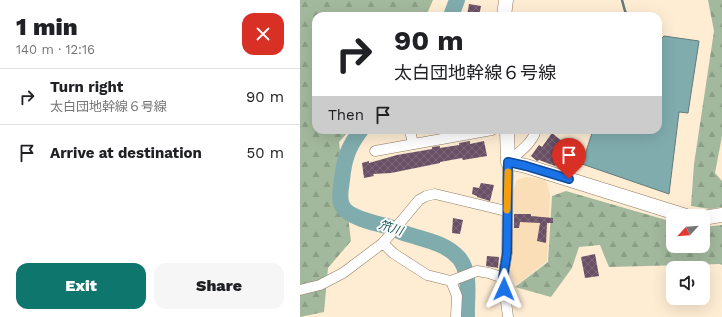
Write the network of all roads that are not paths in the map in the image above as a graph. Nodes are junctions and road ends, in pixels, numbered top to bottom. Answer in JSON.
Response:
{"nodes":[{"id":1,"x":506,"y":0,"type":"edge"},
{"id":2,"x":504,"y":12,"type":"edge"},
{"id":3,"x":411,"y":134,"type":"edge"},
{"id":4,"x":450,"y":134,"type":"edge"},
{"id":5,"x":507,"y":134,"type":"edge"},
{"id":6,"x":534,"y":134,"type":"edge"},
{"id":7,"x":413,"y":144,"type":"junction"},
{"id":8,"x":375,"y":151,"type":"dead end"},
{"id":9,"x":508,"y":162,"type":"junction"},
{"id":10,"x":666,"y":210,"type":"edge"},
{"id":11,"x":506,"y":211,"type":"junction"},
{"id":12,"x":722,"y":215,"type":"edge"},
{"id":13,"x":710,"y":217,"type":"edge"},
{"id":14,"x":386,"y":240,"type":"junction"},
{"id":15,"x":503,"y":278,"type":"junction"},
{"id":16,"x":451,"y":281,"type":"junction"},
{"id":17,"x":300,"y":290,"type":"edge"},
{"id":18,"x":456,"y":317,"type":"edge"},
{"id":19,"x":508,"y":317,"type":"edge"}],
"edges":[{"from":1,"to":2,"type":"street"},
{"from":3,"to":7,"type":"street"},
{"from":4,"to":7,"type":"street"},
{"from":5,"to":9,"type":"street"},
{"from":6,"to":9,"type":"street"},
{"from":7,"to":8,"type":"street"},
{"from":9,"to":10,"type":"street"},
{"from":9,"to":11,"type":"street"},
{"from":11,"to":14,"type":"street"},
{"from":11,"to":15,"type":"street"},
{"from":12,"to":13,"type":"street"},
{"from":14,"to":16,"type":"street"},
{"from":14,"to":17,"type":"street"},
{"from":15,"to":16,"type":"street"},
{"from":15,"to":19,"type":"street"},
{"from":16,"to":18,"type":"street"}]}
